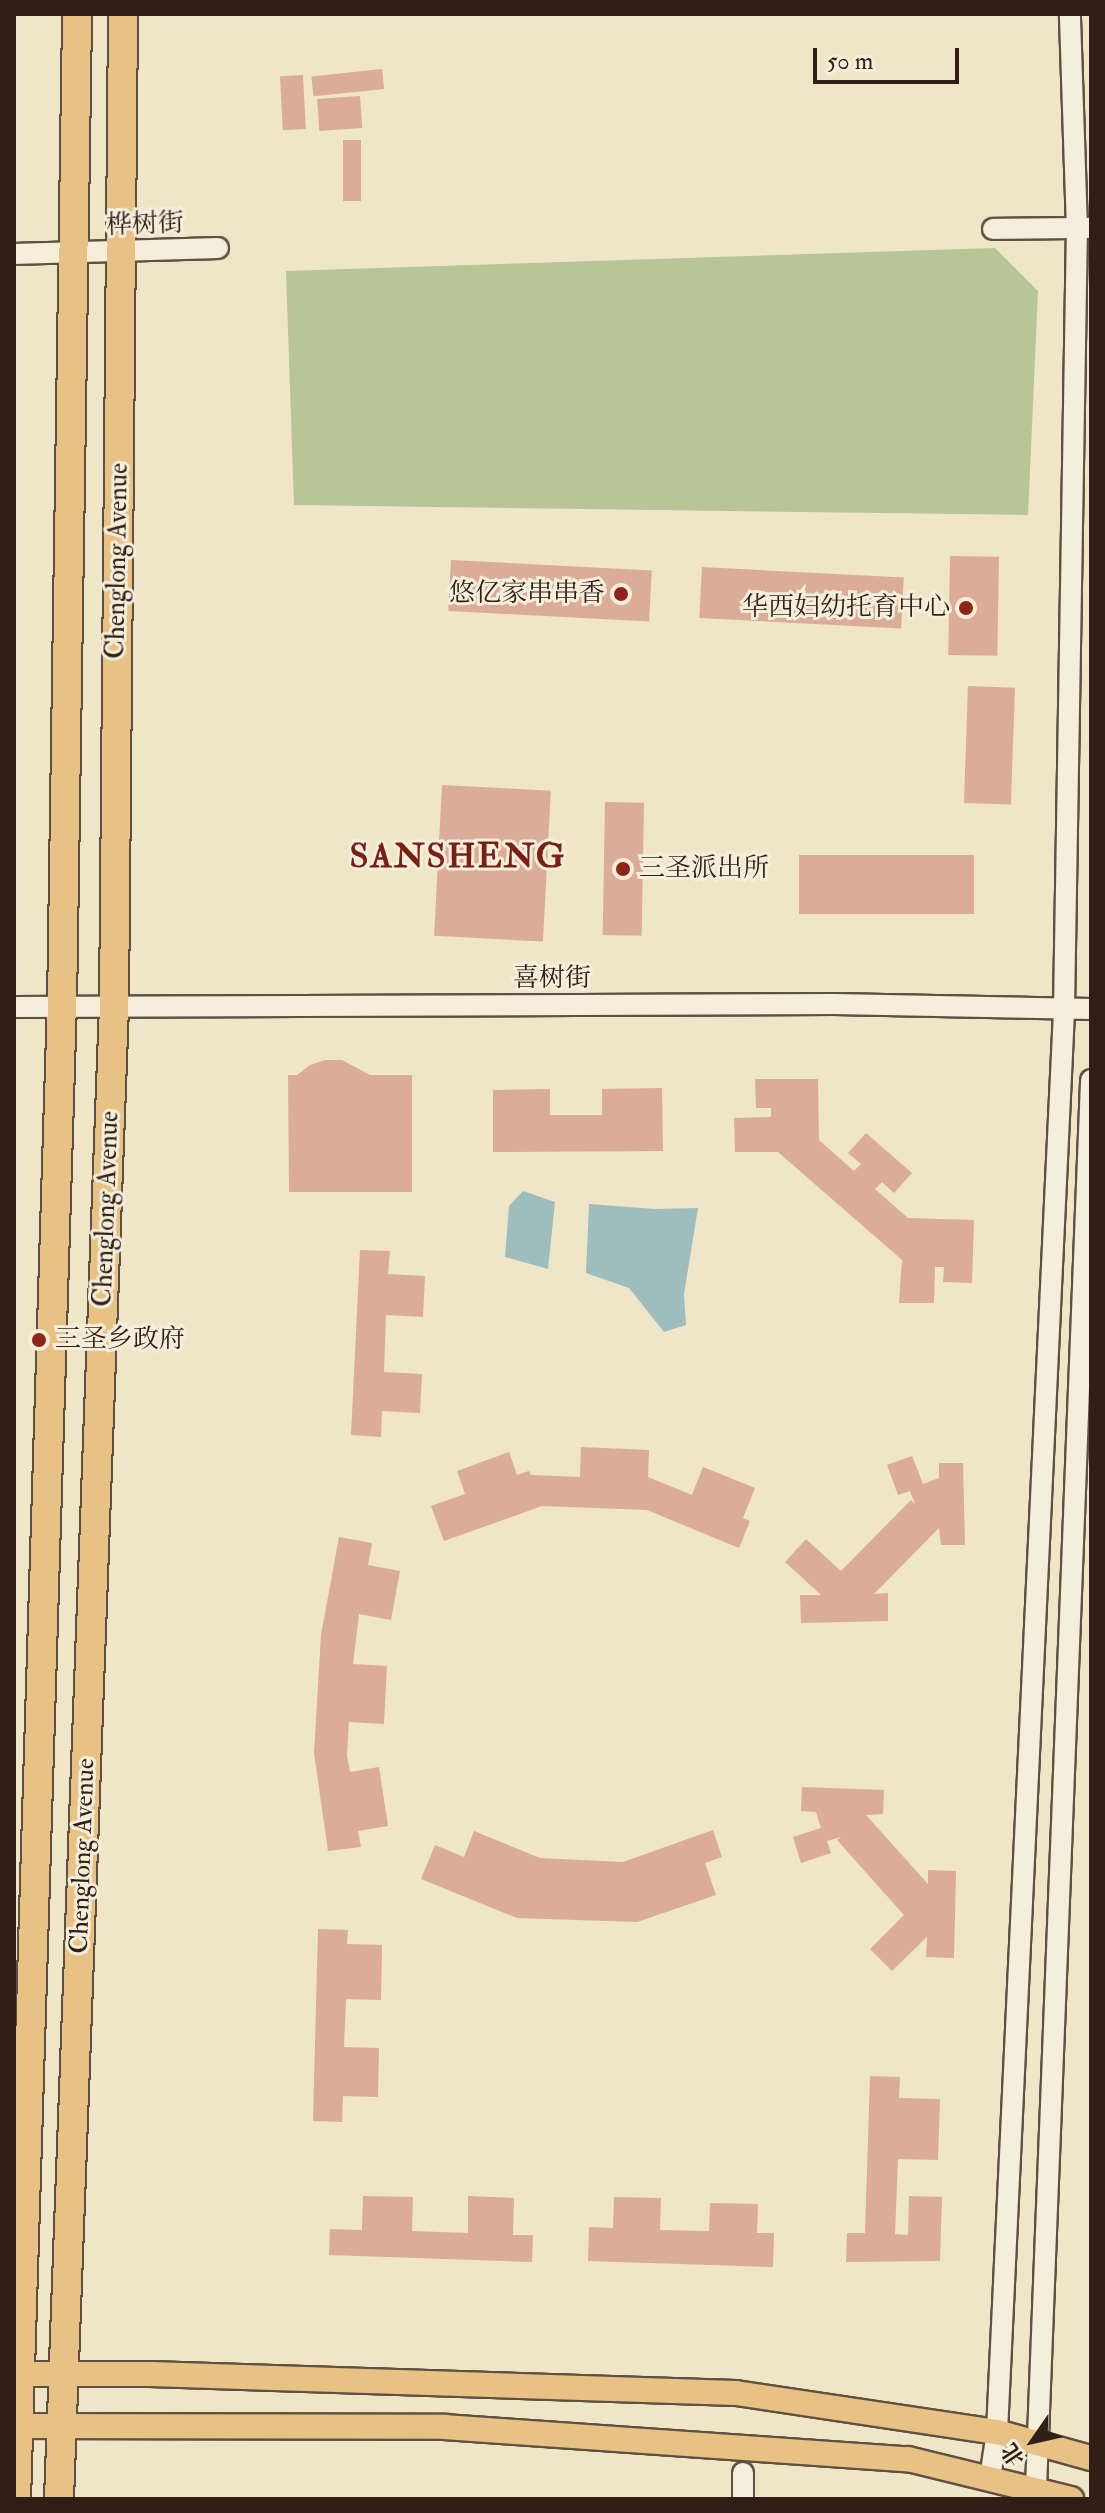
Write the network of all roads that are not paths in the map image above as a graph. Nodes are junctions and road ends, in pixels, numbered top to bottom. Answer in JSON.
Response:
{"nodes":[{"id":1,"x":77,"y":14,"type":"edge"},
{"id":2,"x":123,"y":14,"type":"edge"},
{"id":3,"x":1070,"y":14,"type":"edge"},
{"id":4,"x":1084,"y":228,"type":"edge"},
{"id":5,"x":993,"y":229,"type":"dead end"},
{"id":6,"x":218,"y":248,"type":"dead end"},
{"id":7,"x":121,"y":251,"type":"junction"},
{"id":8,"x":14,"y":254,"type":"edge"},
{"id":9,"x":74,"y":254,"type":"junction"},
{"id":10,"x":62,"y":1006,"type":"junction"},
{"id":11,"x":14,"y":1007,"type":"edge"},
{"id":12,"x":114,"y":1007,"type":"junction"},
{"id":13,"x":1064,"y":1009,"type":"junction"},
{"id":14,"x":1091,"y":1009,"type":"edge"},
{"id":15,"x":1091,"y":1080,"type":"edge"},
{"id":16,"x":64,"y":2372,"type":"junction"},
{"id":17,"x":17,"y":2374,"type":"edge"},
{"id":18,"x":16,"y":2426,"type":"edge"},
{"id":19,"x":62,"y":2427,"type":"junction"},
{"id":20,"x":997,"y":2432,"type":"junction"},
{"id":21,"x":1037,"y":2441,"type":"junction"},
{"id":22,"x":1091,"y":2458,"type":"edge"},
{"id":23,"x":743,"y":2473,"type":"dead end"},
{"id":24,"x":990,"y":2478,"type":"junction"},
{"id":25,"x":1036,"y":2488,"type":"junction"},
{"id":26,"x":16,"y":2499,"type":"edge"},
{"id":27,"x":59,"y":2499,"type":"edge"},
{"id":28,"x":743,"y":2499,"type":"edge"},
{"id":29,"x":1071,"y":2499,"type":"edge"}],
"edges":[{"from":1,"to":9,"type":"highway","name":"Chenglong Avenue"},
{"from":2,"to":7,"type":"highway","name":"Chenglong Avenue"},
{"from":3,"to":4,"type":"street"},
{"from":4,"to":5,"type":"street"},
{"from":4,"to":13,"type":"street"},
{"from":6,"to":7,"type":"street","name":"桦树街"},
{"from":7,"to":9,"type":"street","name":"桦树街"},
{"from":7,"to":12,"type":"highway","name":"Chenglong Avenue"},
{"from":8,"to":9,"type":"street","name":"桦树街"},
{"from":9,"to":10,"type":"highway","name":"Chenglong Avenue"},
{"from":10,"to":11,"type":"street","name":"喜树街"},
{"from":10,"to":12,"type":"street","name":"喜树街"},
{"from":10,"to":17,"type":"highway","name":"Chenglong Avenue"},
{"from":12,"to":13,"type":"street","name":"喜树街"},
{"from":12,"to":16,"type":"highway","name":"Chenglong Avenue"},
{"from":13,"to":14,"type":"street","name":"喜树街"},
{"from":13,"to":20,"type":"street"},
{"from":15,"to":21,"type":"street"},
{"from":16,"to":17,"type":"main road"},
{"from":16,"to":19,"type":"highway","name":"Chenglong Avenue"},
{"from":16,"to":20,"type":"main road"},
{"from":17,"to":18,"type":"highway","name":"Chenglong Avenue"},
{"from":18,"to":19,"type":"main road"},
{"from":18,"to":26,"type":"highway","name":"Chenglong Avenue"},
{"from":19,"to":24,"type":"main road"},
{"from":19,"to":27,"type":"highway","name":"Chenglong Avenue"},
{"from":20,"to":21,"type":"main road"},
{"from":20,"to":24,"type":"street"},
{"from":21,"to":22,"type":"main road"},
{"from":21,"to":25,"type":"street"},
{"from":23,"to":28,"type":"street"},
{"from":24,"to":25,"type":"main road"},
{"from":25,"to":29,"type":"main road"}]}
